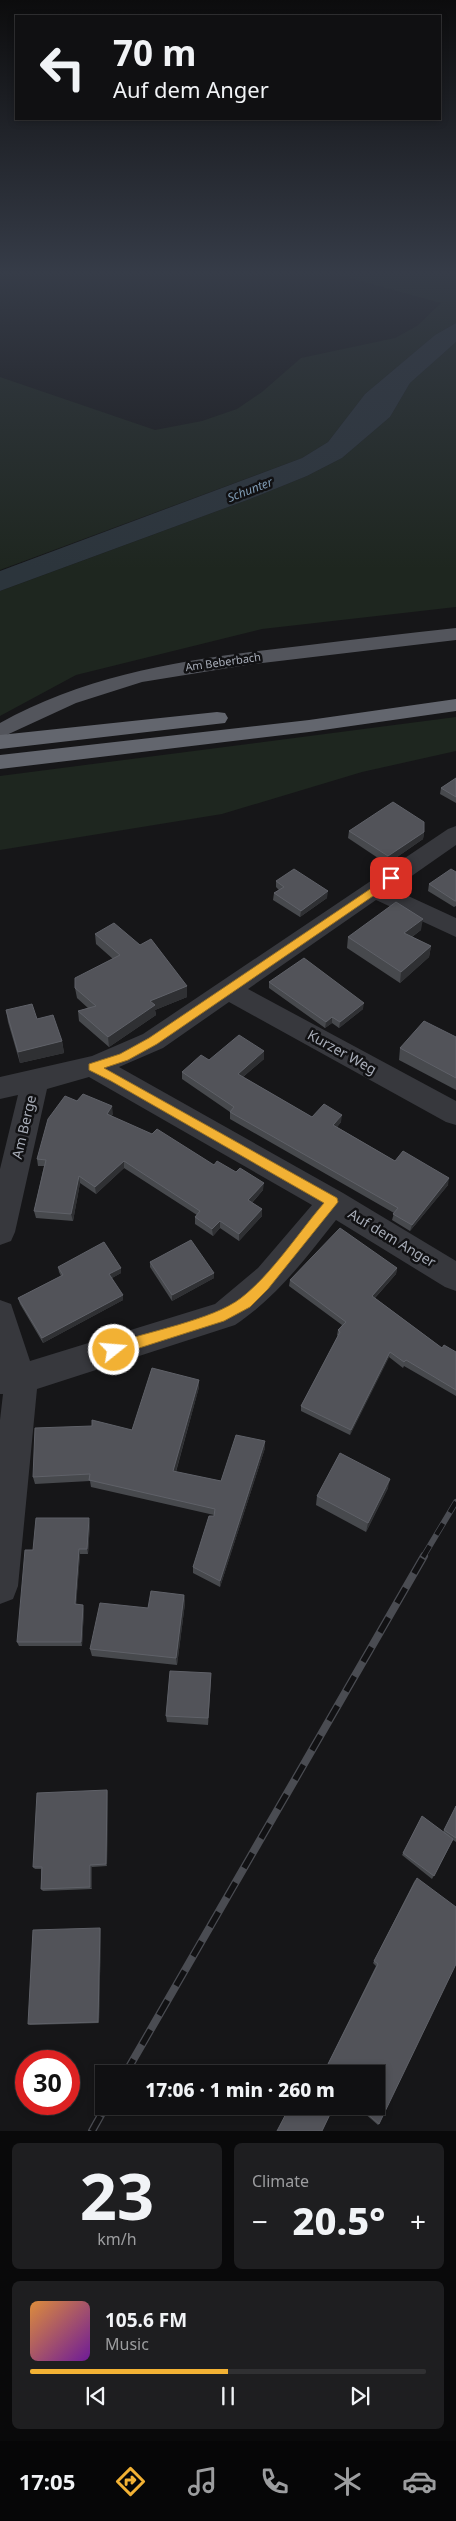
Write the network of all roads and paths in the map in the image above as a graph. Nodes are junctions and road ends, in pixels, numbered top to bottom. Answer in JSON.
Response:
{"nodes":[{"id":1,"x":456,"y":634,"type":"edge"},
{"id":2,"x":456,"y":686,"type":"edge"},
{"id":3,"x":456,"y":705,"type":"edge"},
{"id":4,"x":0,"y":732,"type":"edge"},
{"id":5,"x":0,"y":742,"type":"edge"},
{"id":6,"x":0,"y":762,"type":"edge"},
{"id":7,"x":456,"y":834,"type":"edge"},
{"id":8,"x":375,"y":890,"type":"junction"},
{"id":9,"x":456,"y":928,"type":"edge"},
{"id":10,"x":228,"y":990,"type":"junction"},
{"id":11,"x":93,"y":1067,"type":"junction"},
{"id":12,"x":35,"y":1081,"type":"junction"},
{"id":13,"x":0,"y":1088,"type":"edge"},
{"id":14,"x":456,"y":1114,"type":"edge"},
{"id":15,"x":332,"y":1202,"type":"junction"},
{"id":16,"x":0,"y":1232,"type":"edge"},
{"id":17,"x":456,"y":1277,"type":"edge"},
{"id":18,"x":0,"y":1314,"type":"edge"},
{"id":19,"x":11,"y":1379,"type":"edge"},
{"id":20,"x":0,"y":1586,"type":"edge"}],
"edges":[{"from":1,"to":4,"type":"main road","name":"Am Beberbach"},
{"from":2,"to":5,"type":"highway"},
{"from":3,"to":6,"type":"highway"},
{"from":7,"to":8,"type":"street"},
{"from":8,"to":9,"type":"street"},
{"from":8,"to":10,"type":"street"},
{"from":10,"to":11,"type":"street"},
{"from":10,"to":14,"type":"street","name":"Kurzer Weg"},
{"from":11,"to":12,"type":"street"},
{"from":11,"to":15,"type":"street","name":"Auf dem Anger"},
{"from":12,"to":13,"type":"street"},
{"from":12,"to":16,"type":"street","name":"Am Berge"},
{"from":15,"to":17,"type":"street","name":"Auf dem Anger"},
{"from":15,"to":19,"type":"street"},
{"from":18,"to":19,"type":"street"},
{"from":19,"to":20,"type":"street"}]}
